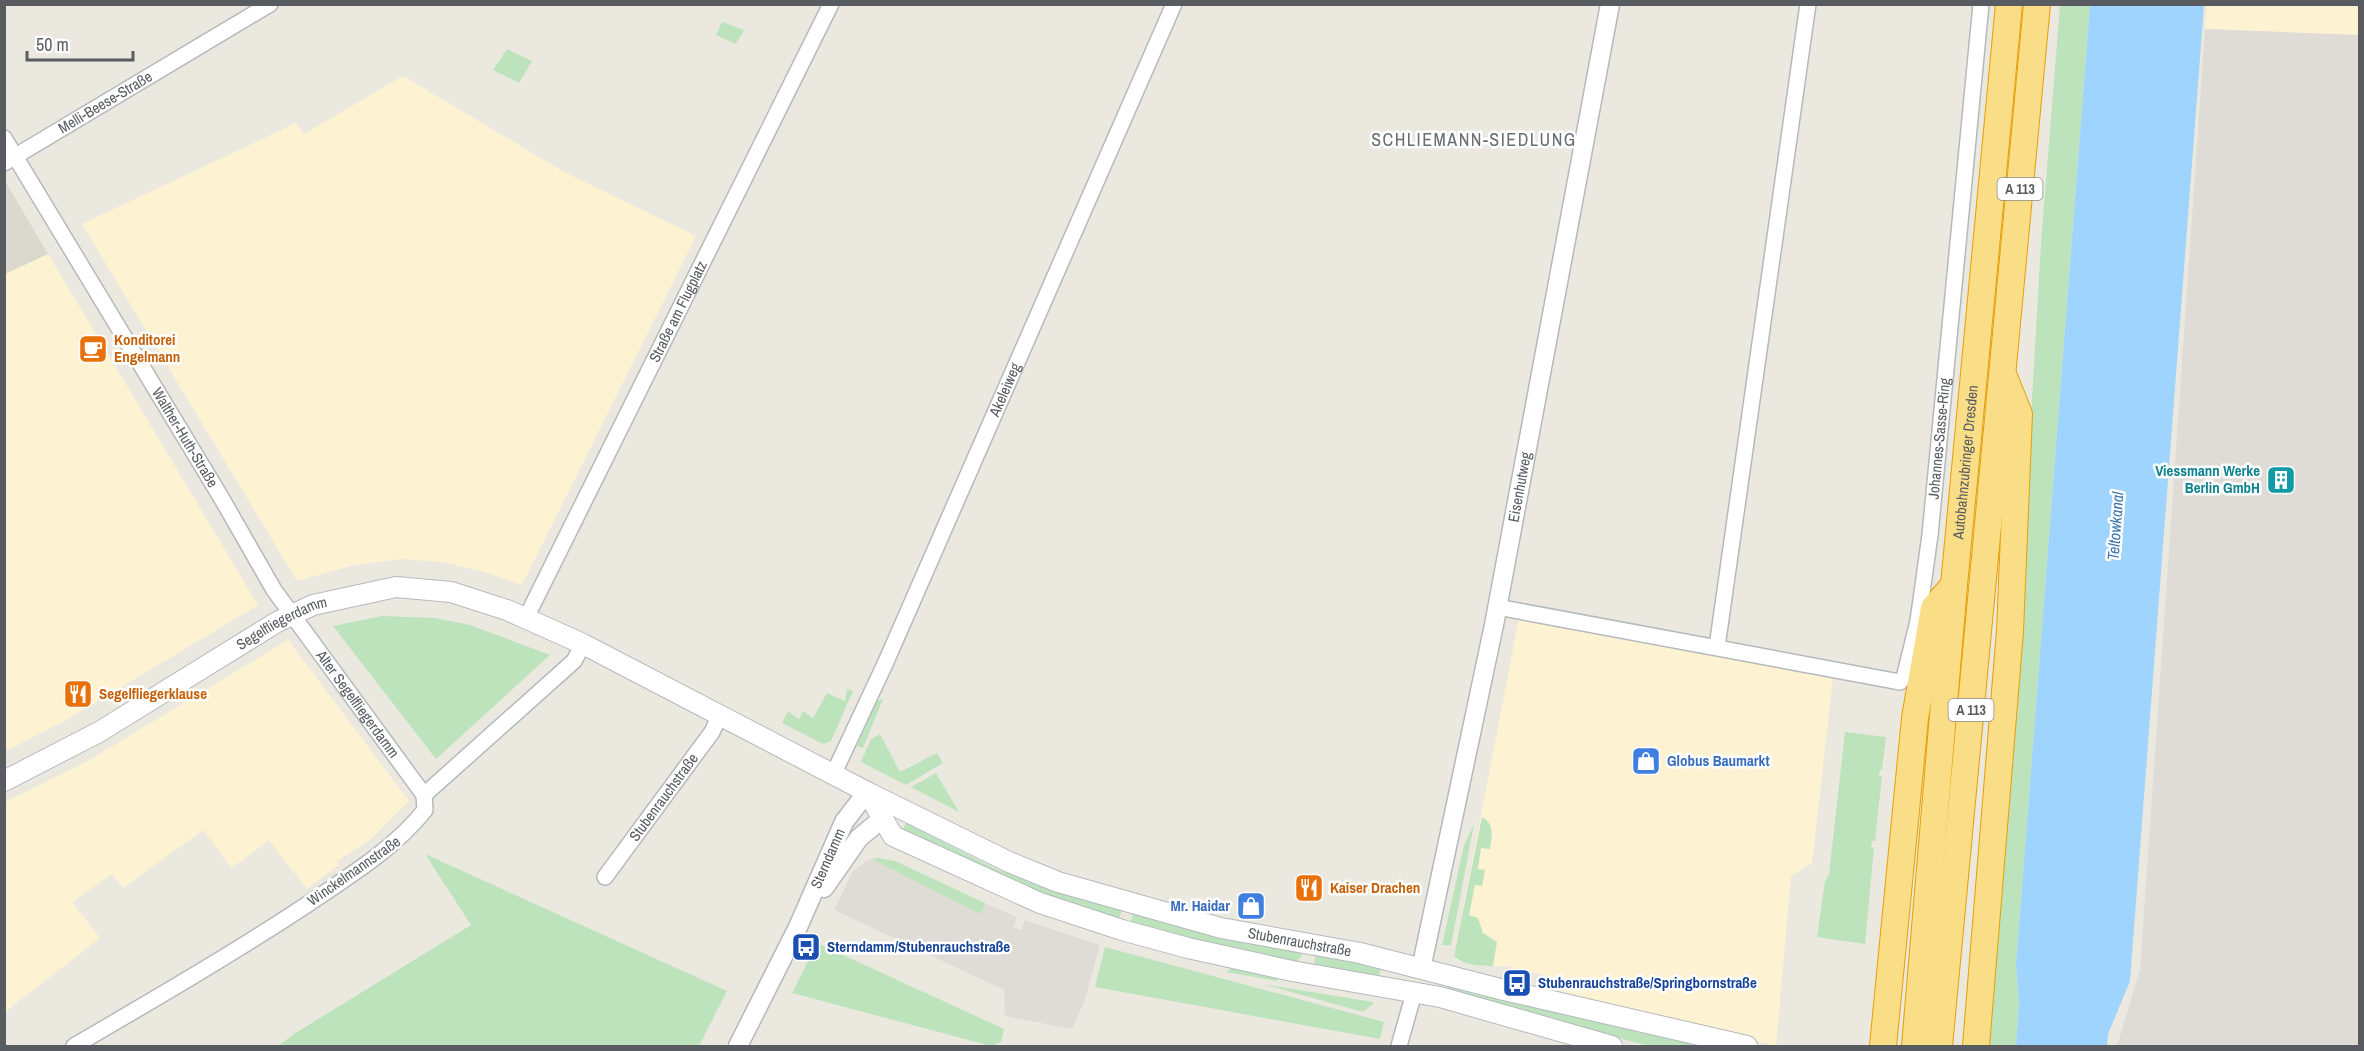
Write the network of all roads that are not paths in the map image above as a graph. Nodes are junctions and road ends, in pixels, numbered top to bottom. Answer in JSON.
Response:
{"nodes":[{"id":1,"x":270,"y":4,"type":"edge"},
{"id":2,"x":831,"y":4,"type":"edge"},
{"id":3,"x":1174,"y":4,"type":"edge"},
{"id":4,"x":1610,"y":4,"type":"edge"},
{"id":5,"x":1808,"y":4,"type":"edge"},
{"id":6,"x":1981,"y":4,"type":"edge"},
{"id":7,"x":2009,"y":4,"type":"edge"},
{"id":8,"x":2037,"y":4,"type":"edge"},
{"id":9,"x":4,"y":138,"type":"edge"},
{"id":10,"x":10,"y":160,"type":"edge"},
{"id":11,"x":2002,"y":373,"type":"junction"},
{"id":12,"x":1954,"y":585,"type":"junction"},
{"id":13,"x":1497,"y":607,"type":"junction"},
{"id":14,"x":291,"y":615,"type":"junction"},
{"id":15,"x":526,"y":618,"type":"junction"},
{"id":16,"x":583,"y":644,"type":"junction"},
{"id":17,"x":1717,"y":647,"type":"junction"},
{"id":18,"x":720,"y":716,"type":"junction"},
{"id":19,"x":833,"y":775,"type":"junction"},
{"id":20,"x":4,"y":781,"type":"edge"},
{"id":21,"x":867,"y":792,"type":"junction"},
{"id":22,"x":424,"y":795,"type":"junction"},
{"id":23,"x":882,"y":818,"type":"junction"},
{"id":24,"x":605,"y":877,"type":"dead end"},
{"id":25,"x":798,"y":927,"type":"junction"},
{"id":26,"x":1421,"y":969,"type":"junction"},
{"id":27,"x":1414,"y":993,"type":"junction"},
{"id":28,"x":74,"y":1047,"type":"edge"},
{"id":29,"x":738,"y":1047,"type":"edge"},
{"id":30,"x":1399,"y":1047,"type":"edge"},
{"id":31,"x":1612,"y":1047,"type":"edge"},
{"id":32,"x":1747,"y":1047,"type":"edge"},
{"id":33,"x":1883,"y":1047,"type":"edge"},
{"id":34,"x":1915,"y":1047,"type":"edge"},
{"id":35,"x":1939,"y":1047,"type":"edge"},
{"id":36,"x":1976,"y":1047,"type":"edge"}],
"edges":[{"from":1,"to":10,"type":"street","name":"Melli-Beese-Straße"},
{"from":2,"to":15,"type":"street","name":"Straße am Flugplatz"},
{"from":3,"to":19,"type":"street","name":"Akeleiweg"},
{"from":4,"to":13,"type":"street","name":"Eisenhutweg"},
{"from":5,"to":17,"type":"street"},
{"from":6,"to":17,"type":"street","name":"Johannes-Sasse-Ring"},
{"from":7,"to":12,"type":"highway","name":"Autobahnzubringer Dresden","number":"A 113"},
{"from":8,"to":11,"type":"highway","number":"A 113"},
{"from":9,"to":10,"type":"street","name":"Walther-Huth-Straße"},
{"from":10,"to":14,"type":"street","name":"Walther-Huth-Straße"},
{"from":11,"to":35,"type":"highway","number":"A 113"},
{"from":11,"to":36,"type":"highway"},
{"from":12,"to":33,"type":"highway"},
{"from":12,"to":34,"type":"highway","number":"A 113"},
{"from":13,"to":17,"type":"street","name":"Johannes-Sasse-Ring"},
{"from":13,"to":26,"type":"street","name":"Eisenhutweg"},
{"from":14,"to":15,"type":"main road","name":"Segelfliegerdamm"},
{"from":14,"to":20,"type":"main road","name":"Segelfliegerdamm"},
{"from":14,"to":22,"type":"street","name":"Alter Segelfliegerdamm"},
{"from":15,"to":16,"type":"main road","name":"Segelfliegerdamm"},
{"from":16,"to":18,"type":"main road","name":"Stubenrauchstraße"},
{"from":16,"to":22,"type":"street"},
{"from":18,"to":19,"type":"main road","name":"Stubenrauchstraße"},
{"from":18,"to":24,"type":"street","name":"Stubenrauchstraße"},
{"from":19,"to":21,"type":"main road","name":"Stubenrauchstraße"},
{"from":21,"to":23,"type":"main road","name":"Stubenrauchstraße"},
{"from":21,"to":25,"type":"street","name":"Sterndamm"},
{"from":21,"to":26,"type":"main road","name":"Stubenrauchstraße"},
{"from":22,"to":28,"type":"street","name":"Winckelmannstraße"},
{"from":23,"to":25,"type":"street","name":"Sterndamm"},
{"from":23,"to":27,"type":"main road","name":"Stubenrauchstraße"},
{"from":25,"to":29,"type":"street","name":"Sterndamm"},
{"from":26,"to":27,"type":"main road"},
{"from":26,"to":32,"type":"main road","name":"Stubenrauchstraße"},
{"from":27,"to":30,"type":"street"},
{"from":27,"to":31,"type":"main road","name":"Stubenrauchstraße"}]}
